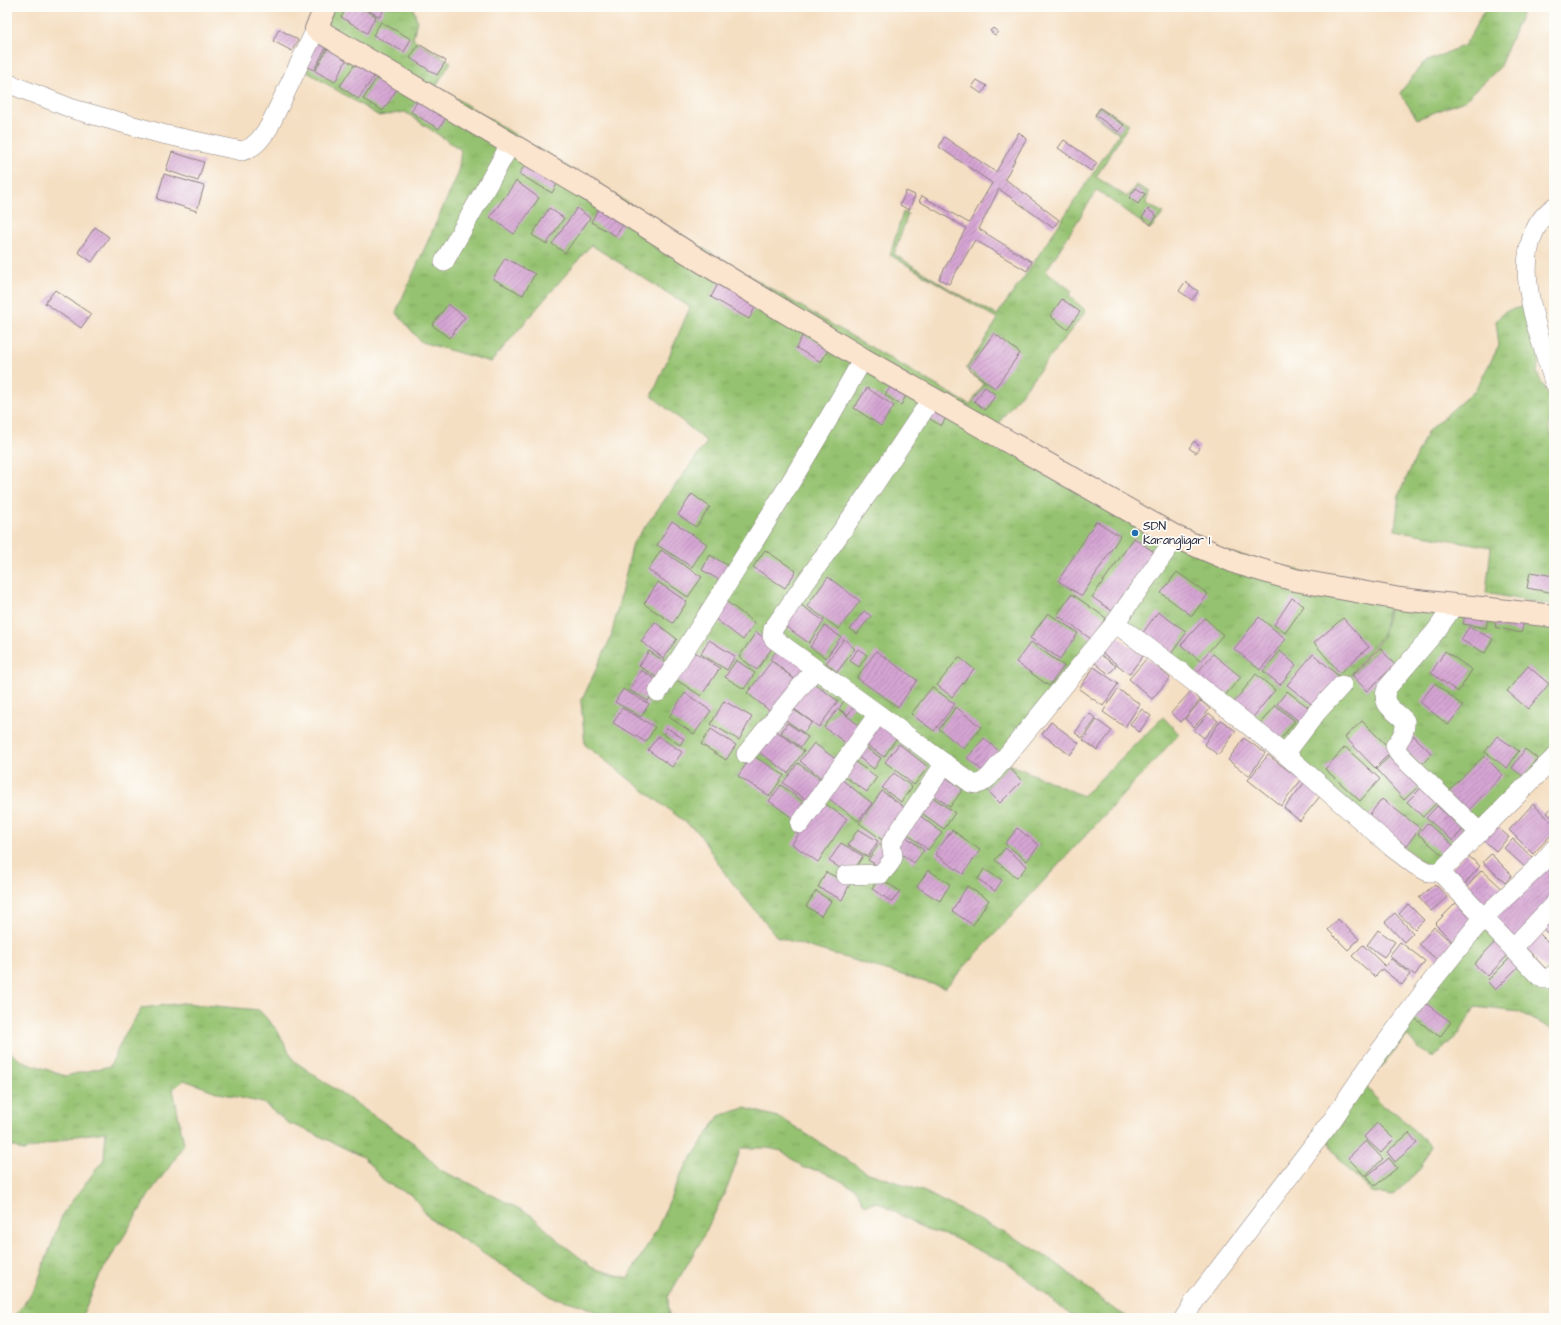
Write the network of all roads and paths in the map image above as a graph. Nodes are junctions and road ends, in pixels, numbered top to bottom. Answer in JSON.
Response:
{"nodes":[{"id":1,"x":326,"y":7,"type":"edge"},
{"id":2,"x":316,"y":29,"type":"junction"},
{"id":3,"x":7,"y":83,"type":"edge"},
{"id":4,"x":510,"y":145,"type":"junction"},
{"id":5,"x":1554,"y":207,"type":"edge"},
{"id":6,"x":444,"y":262,"type":"dead end"},
{"id":7,"x":863,"y":359,"type":"junction"},
{"id":8,"x":1554,"y":382,"type":"edge"},
{"id":9,"x":932,"y":398,"type":"junction"},
{"id":10,"x":1176,"y":537,"type":"junction"},
{"id":11,"x":1454,"y":605,"type":"junction"},
{"id":12,"x":1554,"y":616,"type":"edge"},
{"id":13,"x":1114,"y":623,"type":"junction"},
{"id":14,"x":815,"y":669,"type":"junction"},
{"id":15,"x":1342,"y":685,"type":"dead end"},
{"id":16,"x":658,"y":692,"type":"dead end"},
{"id":17,"x":878,"y":714,"type":"junction"},
{"id":18,"x":746,"y":754,"type":"dead end"},
{"id":19,"x":1285,"y":754,"type":"junction"},
{"id":20,"x":1554,"y":758,"type":"edge"},
{"id":21,"x":945,"y":763,"type":"junction"},
{"id":22,"x":800,"y":824,"type":"dead end"},
{"id":23,"x":1479,"y":832,"type":"junction"},
{"id":24,"x":1554,"y":849,"type":"edge"},
{"id":25,"x":1440,"y":872,"type":"junction"},
{"id":26,"x":846,"y":876,"type":"dead end"},
{"id":27,"x":1554,"y":904,"type":"edge"},
{"id":28,"x":1483,"y":918,"type":"junction"},
{"id":29,"x":1513,"y":948,"type":"junction"},
{"id":30,"x":1554,"y":974,"type":"edge"},
{"id":31,"x":1184,"y":1318,"type":"edge"}],
"edges":[{"from":1,"to":2,"type":"street"},
{"from":2,"to":3,"type":"street"},
{"from":2,"to":4,"type":"street"},
{"from":4,"to":6,"type":"street"},
{"from":4,"to":7,"type":"street"},
{"from":5,"to":8,"type":"street"},
{"from":7,"to":9,"type":"street"},
{"from":7,"to":16,"type":"street"},
{"from":9,"to":10,"type":"street"},
{"from":9,"to":14,"type":"street"},
{"from":10,"to":11,"type":"street"},
{"from":10,"to":13,"type":"street"},
{"from":11,"to":12,"type":"street"},
{"from":11,"to":23,"type":"street"},
{"from":13,"to":19,"type":"street"},
{"from":13,"to":21,"type":"street"},
{"from":14,"to":17,"type":"street"},
{"from":14,"to":18,"type":"street"},
{"from":15,"to":19,"type":"street"},
{"from":17,"to":21,"type":"street"},
{"from":17,"to":22,"type":"street"},
{"from":19,"to":25,"type":"street"},
{"from":20,"to":23,"type":"street"},
{"from":21,"to":26,"type":"street"},
{"from":23,"to":25,"type":"street"},
{"from":24,"to":28,"type":"street"},
{"from":25,"to":28,"type":"street"},
{"from":27,"to":29,"type":"street"},
{"from":28,"to":29,"type":"street"},
{"from":28,"to":31,"type":"street"},
{"from":29,"to":30,"type":"street"}]}
